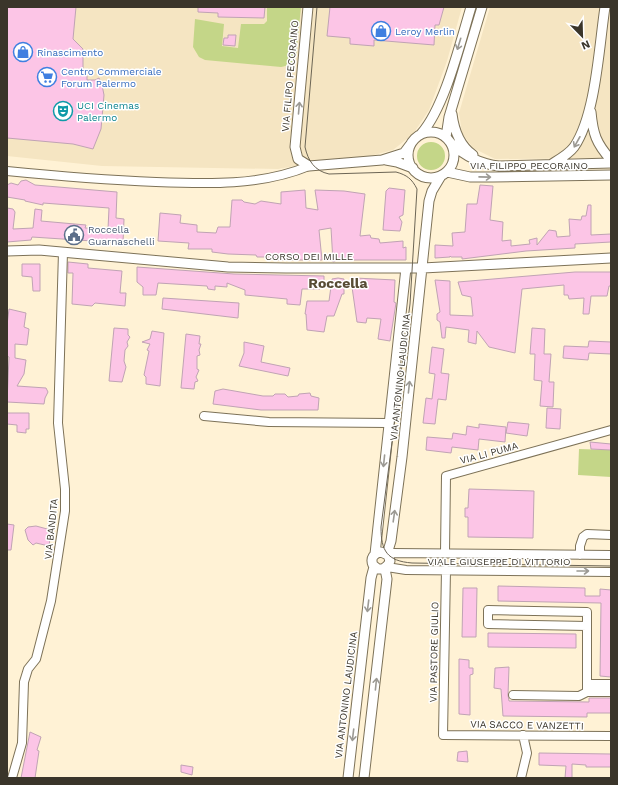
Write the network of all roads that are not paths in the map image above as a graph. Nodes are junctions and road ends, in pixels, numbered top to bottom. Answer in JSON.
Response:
{"nodes":[{"id":1,"x":308,"y":7,"type":"edge"},
{"id":2,"x":471,"y":7,"type":"edge"},
{"id":3,"x":482,"y":7,"type":"edge"},
{"id":4,"x":605,"y":7,"type":"edge"},
{"id":5,"x":451,"y":108,"type":"junction"},
{"id":6,"x":590,"y":109,"type":"junction"},
{"id":7,"x":421,"y":134,"type":"junction"},
{"id":8,"x":449,"y":141,"type":"junction"},
{"id":9,"x":410,"y":145,"type":"junction"},
{"id":10,"x":382,"y":160,"type":"junction"},
{"id":11,"x":611,"y":160,"type":"edge"},
{"id":12,"x":611,"y":163,"type":"edge"},
{"id":13,"x":491,"y":165,"type":"junction"},
{"id":14,"x":550,"y":165,"type":"junction"},
{"id":15,"x":309,"y":166,"type":"junction"},
{"id":16,"x":413,"y":168,"type":"junction"},
{"id":17,"x":7,"y":170,"type":"edge"},
{"id":18,"x":444,"y":174,"type":"junction"},
{"id":19,"x":611,"y":175,"type":"edge"},
{"id":20,"x":423,"y":176,"type":"junction"},
{"id":21,"x":429,"y":201,"type":"junction"},
{"id":22,"x":7,"y":251,"type":"edge"},
{"id":23,"x":63,"y":252,"type":"junction"},
{"id":24,"x":611,"y":258,"type":"edge"},
{"id":25,"x":406,"y":268,"type":"junction"},
{"id":26,"x":423,"y":268,"type":"junction"},
{"id":27,"x":204,"y":416,"type":"dead end"},
{"id":28,"x":388,"y":422,"type":"junction"},
{"id":29,"x":611,"y":430,"type":"edge"},
{"id":30,"x":611,"y":535,"type":"edge"},
{"id":31,"x":445,"y":553,"type":"junction"},
{"id":32,"x":375,"y":554,"type":"junction"},
{"id":33,"x":387,"y":554,"type":"junction"},
{"id":34,"x":580,"y":555,"type":"junction"},
{"id":35,"x":611,"y":555,"type":"edge"},
{"id":36,"x":382,"y":568,"type":"junction"},
{"id":37,"x":446,"y":570,"type":"junction"},
{"id":38,"x":611,"y":572,"type":"edge"},
{"id":39,"x":587,"y":626,"type":"junction"},
{"id":40,"x":611,"y":684,"type":"edge"},
{"id":41,"x":587,"y":688,"type":"junction"},
{"id":42,"x":611,"y":692,"type":"edge"},
{"id":43,"x":513,"y":695,"type":"dead end"},
{"id":44,"x":444,"y":735,"type":"joint"},
{"id":45,"x":523,"y":735,"type":"junction"},
{"id":46,"x":611,"y":736,"type":"edge"},
{"id":47,"x":12,"y":778,"type":"edge"},
{"id":48,"x":348,"y":778,"type":"edge"},
{"id":49,"x":364,"y":778,"type":"edge"},
{"id":50,"x":522,"y":778,"type":"edge"}],
"edges":[{"from":15,"to":1,"type":"street","name":"VIA FILIPO PECORAINO","one_way":true},
{"from":2,"to":7,"type":"street","one_way":true},
{"from":3,"to":5,"type":"street"},
{"from":4,"to":6,"type":"street"},
{"from":5,"to":8,"type":"street"},
{"from":5,"to":13,"type":"street"},
{"from":6,"to":11,"type":"street"},
{"from":6,"to":14,"type":"street","one_way":true},
{"from":7,"to":8,"type":"street"},
{"from":7,"to":9,"type":"street"},
{"from":8,"to":13,"type":"street","name":"VIA FILIPPO PECORAINO"},
{"from":8,"to":18,"type":"street"},
{"from":9,"to":10,"type":"street"},
{"from":9,"to":16,"type":"street"},
{"from":10,"to":15,"type":"street"},
{"from":10,"to":16,"type":"street"},
{"from":12,"to":14,"type":"street","name":"VIA FILIPPO PECORAINO"},
{"from":13,"to":14,"type":"street","name":"VIA FILIPPO PECORAINO"},
{"from":15,"to":17,"type":"street"},
{"from":16,"to":20,"type":"street"},
{"from":18,"to":19,"type":"street","name":"VIA FILIPPO PECORAINO","one_way":true},
{"from":18,"to":20,"type":"street"},
{"from":18,"to":21,"type":"street"},
{"from":20,"to":21,"type":"street"},
{"from":21,"to":26,"type":"street","name":"VIA ANTONINO LAUDICINA"},
{"from":22,"to":23,"type":"street","name":"CORSO DEI MILLE"},
{"from":23,"to":25,"type":"street","name":"CORSO DEI MILLE"},
{"from":23,"to":47,"type":"street","name":"VIA BANDITA"},
{"from":24,"to":26,"type":"street","name":"CORSO DEI MILLE"},
{"from":25,"to":26,"type":"street","name":"CORSO DEI MILLE"},
{"from":25,"to":28,"type":"street","name":"VIA ANTONINO LAUDICINA"},
{"from":33,"to":26,"type":"street","name":"VIA ANTONINO LAUDICINA","one_way":true},
{"from":27,"to":28,"type":"street"},
{"from":28,"to":32,"type":"street","name":"VIA ANTONINO LAUDICINA","one_way":true},
{"from":29,"to":31,"type":"street","name":"VIA LI PUMA"},
{"from":30,"to":34,"type":"street","name":"VIALE GIUSEPPE DI VITTORIO"},
{"from":31,"to":33,"type":"street","name":"VIALE GIUSEPPE DI VITTORIO"},
{"from":31,"to":34,"type":"street","name":"VIALE GIUSEPPE DI VITTORIO"},
{"from":32,"to":33,"type":"street"},
{"from":32,"to":36,"type":"street"},
{"from":33,"to":36,"type":"street"},
{"from":34,"to":35,"type":"street","name":"VIALE GIUSEPPE DI VITTORIO"},
{"from":36,"to":37,"type":"street","name":"VIALE GIUSEPPE DI VITTORIO"},
{"from":36,"to":48,"type":"street","name":"VIA ANTONINO LAUDICINA","one_way":true},
{"from":49,"to":36,"type":"street","one_way":true},
{"from":37,"to":38,"type":"street","name":"VIALE GIUSEPPE DI VITTORIO","one_way":true},
{"from":37,"to":44,"type":"street","name":"VIA PASTORE GIULIO"},
{"from":39,"to":39,"type":"street"},
{"from":39,"to":41,"type":"street"},
{"from":40,"to":41,"type":"street"},
{"from":41,"to":42,"type":"street"},
{"from":41,"to":43,"type":"street"},
{"from":44,"to":45,"type":"street","name":"VIA SACCO E VANZETTI"},
{"from":45,"to":46,"type":"street","name":"VIA SACCO E VANZETTI"},
{"from":45,"to":50,"type":"street"}]}
